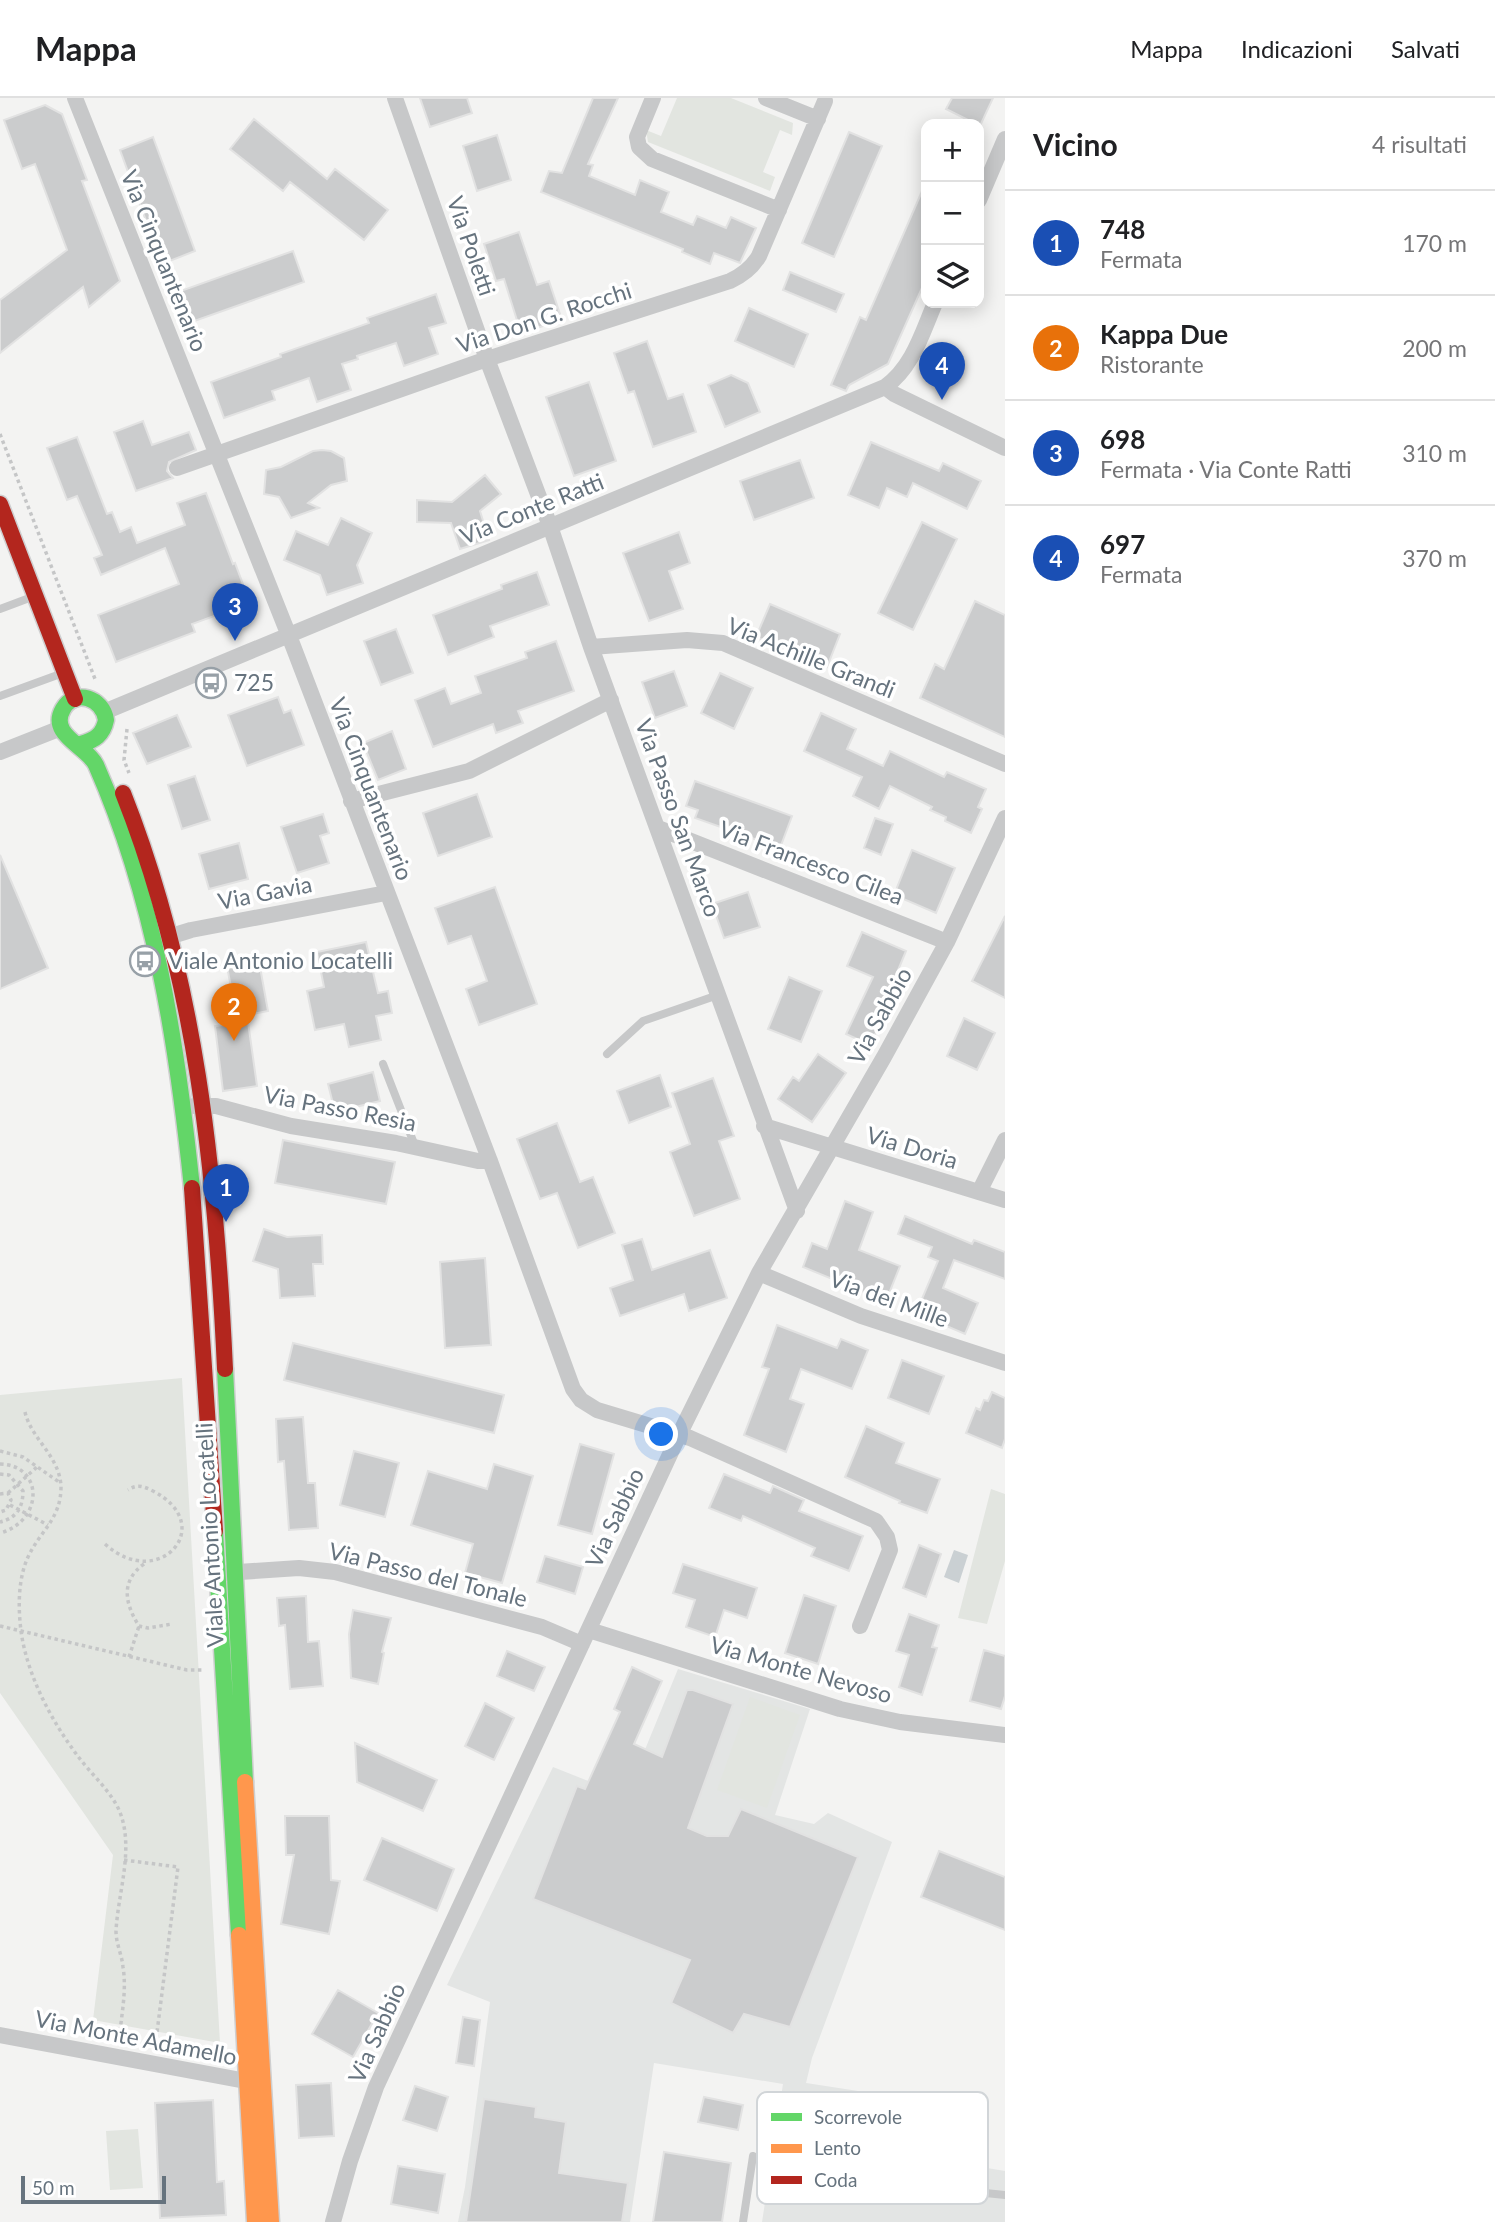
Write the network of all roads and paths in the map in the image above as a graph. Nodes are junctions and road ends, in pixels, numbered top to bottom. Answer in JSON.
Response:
{"nodes":[{"id":1,"x":75,"y":98,"type":"edge"},
{"id":2,"x":395,"y":98,"type":"edge"},
{"id":3,"x":653,"y":98,"type":"edge"},
{"id":4,"x":766,"y":98,"type":"edge"},
{"id":5,"x":825,"y":101,"type":"dead end"},
{"id":6,"x":818,"y":119,"type":"junction"},
{"id":7,"x":1005,"y":139,"type":"edge"},
{"id":8,"x":984,"y":188,"type":"edge"},
{"id":9,"x":779,"y":210,"type":"junction"},
{"id":10,"x":933,"y":308,"type":"edge"},
{"id":11,"x":487,"y":359,"type":"junction"},
{"id":12,"x":885,"y":387,"type":"junction"},
{"id":13,"x":0,"y":434,"type":"edge"},
{"id":14,"x":1003,"y":444,"type":"edge"},
{"id":15,"x":217,"y":454,"type":"junction"},
{"id":16,"x":177,"y":468,"type":"dead end"},
{"id":17,"x":0,"y":504,"type":"edge"},
{"id":18,"x":550,"y":526,"type":"junction"},
{"id":19,"x":35,"y":596,"type":"junction"},
{"id":20,"x":0,"y":609,"type":"edge"},
{"id":21,"x":288,"y":635,"type":"junction"},
{"id":22,"x":591,"y":647,"type":"junction"},
{"id":23,"x":65,"y":673,"type":"junction"},
{"id":24,"x":0,"y":696,"type":"edge"},
{"id":25,"x":75,"y":699,"type":"junction"},
{"id":26,"x":611,"y":700,"type":"junction"},
{"id":27,"x":120,"y":704,"type":"junction"},
{"id":28,"x":104,"y":712,"type":"junction"},
{"id":29,"x":61,"y":728,"type":"junction"},
{"id":30,"x":81,"y":744,"type":"junction"},
{"id":31,"x":110,"y":750,"type":"junction"},
{"id":32,"x":0,"y":752,"type":"edge"},
{"id":33,"x":1005,"y":764,"type":"edge"},
{"id":34,"x":351,"y":801,"type":"junction"},
{"id":35,"x":1005,"y":818,"type":"edge"},
{"id":36,"x":658,"y":828,"type":"junction"},
{"id":37,"x":386,"y":893,"type":"junction"},
{"id":38,"x":171,"y":936,"type":"junction"},
{"id":39,"x":154,"y":941,"type":"junction"},
{"id":40,"x":947,"y":942,"type":"junction"},
{"id":41,"x":718,"y":995,"type":"junction"},
{"id":42,"x":607,"y":1054,"type":"dead end"},
{"id":43,"x":383,"y":1064,"type":"dead end"},
{"id":44,"x":202,"y":1106,"type":"junction"},
{"id":45,"x":181,"y":1107,"type":"junction"},
{"id":46,"x":764,"y":1126,"type":"junction"},
{"id":47,"x":1005,"y":1140,"type":"edge"},
{"id":48,"x":415,"y":1147,"type":"junction"},
{"id":49,"x":833,"y":1147,"type":"junction"},
{"id":50,"x":490,"y":1161,"type":"junction"},
{"id":51,"x":979,"y":1192,"type":"junction"},
{"id":52,"x":1005,"y":1200,"type":"edge"},
{"id":53,"x":797,"y":1211,"type":"junction"},
{"id":54,"x":759,"y":1273,"type":"junction"},
{"id":55,"x":1004,"y":1360,"type":"edge"},
{"id":56,"x":25,"y":1412,"type":"dead end"},
{"id":57,"x":679,"y":1435,"type":"junction"},
{"id":58,"x":0,"y":1451,"type":"edge"},
{"id":59,"x":0,"y":1464,"type":"edge"},
{"id":60,"x":37,"y":1467,"type":"junction"},
{"id":61,"x":0,"y":1474,"type":"edge"},
{"id":62,"x":26,"y":1476,"type":"junction"},
{"id":63,"x":19,"y":1483,"type":"junction"},
{"id":64,"x":61,"y":1483,"type":"junction"},
{"id":65,"x":128,"y":1490,"type":"dead end"},
{"id":66,"x":8,"y":1493,"type":"junction"},
{"id":67,"x":0,"y":1494,"type":"edge"},
{"id":68,"x":10,"y":1505,"type":"junction"},
{"id":69,"x":19,"y":1510,"type":"junction"},
{"id":70,"x":0,"y":1512,"type":"edge"},
{"id":71,"x":28,"y":1514,"type":"junction"},
{"id":72,"x":0,"y":1522,"type":"edge"},
{"id":73,"x":48,"y":1525,"type":"junction"},
{"id":74,"x":0,"y":1533,"type":"edge"},
{"id":75,"x":105,"y":1544,"type":"dead end"},
{"id":76,"x":147,"y":1562,"type":"junction"},
{"id":77,"x":226,"y":1573,"type":"junction"},
{"id":78,"x":172,"y":1624,"type":"dead end"},
{"id":79,"x":0,"y":1626,"type":"edge"},
{"id":80,"x":139,"y":1626,"type":"junction"},
{"id":81,"x":860,"y":1626,"type":"dead end"},
{"id":82,"x":21,"y":1631,"type":"junction"},
{"id":83,"x":585,"y":1637,"type":"junction"},
{"id":84,"x":129,"y":1657,"type":"junction"},
{"id":85,"x":214,"y":1670,"type":"dead end"},
{"id":86,"x":1005,"y":1735,"type":"edge"},
{"id":87,"x":124,"y":1860,"type":"junction"},
{"id":88,"x":0,"y":2035,"type":"edge"},
{"id":89,"x":117,"y":2057,"type":"junction"},
{"id":90,"x":153,"y":2064,"type":"junction"},
{"id":91,"x":247,"y":2081,"type":"junction"},
{"id":92,"x":264,"y":2085,"type":"junction"},
{"id":93,"x":752,"y":2156,"type":"dead end"},
{"id":94,"x":255,"y":2222,"type":"edge"},
{"id":95,"x":271,"y":2222,"type":"edge"},
{"id":96,"x":332,"y":2222,"type":"edge"},
{"id":97,"x":743,"y":2222,"type":"edge"}],
"edges":[{"from":1,"to":15,"type":"street","name":"Via Cinquantenario"},
{"from":2,"to":11,"type":"street","name":"Via Poletti"},
{"from":3,"to":9,"type":"street"},
{"from":4,"to":6,"type":"street"},
{"from":5,"to":6,"type":"street","name":"Via Don G. Rocchi"},
{"from":6,"to":9,"type":"street","name":"Via Don G. Rocchi"},
{"from":7,"to":8,"type":"street"},
{"from":9,"to":11,"type":"street","name":"Via Don G. Rocchi"},
{"from":10,"to":12,"type":"street","name":"Via Conte Ratti"},
{"from":11,"to":15,"type":"street","name":"Via Don G. Rocchi"},
{"from":11,"to":18,"type":"street","name":"Via Poletti"},
{"from":12,"to":14,"type":"street"},
{"from":12,"to":18,"type":"street","name":"Via Conte Ratti"},
{"from":13,"to":27,"type":"path"},
{"from":15,"to":16,"type":"street","name":"Via Don G. Rocchi"},
{"from":15,"to":21,"type":"street","name":"Via Cinquantenario"},
{"from":17,"to":19,"type":"street"},
{"from":18,"to":21,"type":"street","name":"Via Conte Ratti"},
{"from":18,"to":22,"type":"street","name":"Via Passo San Marco"},
{"from":19,"to":20,"type":"lane"},
{"from":19,"to":23,"type":"street"},
{"from":21,"to":27,"type":"street","name":"Via Conte Ratti"},
{"from":21,"to":34,"type":"street","name":"Via Cinquantenario"},
{"from":22,"to":26,"type":"street","name":"Via Passo San Marco"},
{"from":22,"to":33,"type":"street","name":"Via Achille Grandi"},
{"from":23,"to":24,"type":"lane"},
{"from":23,"to":25,"type":"street"},
{"from":25,"to":28,"type":"street"},
{"from":25,"to":29,"type":"street"},
{"from":26,"to":34,"type":"street"},
{"from":26,"to":36,"type":"street","name":"Via Passo San Marco"},
{"from":27,"to":28,"type":"street","name":"Via Conte Ratti"},
{"from":27,"to":31,"type":"path"},
{"from":28,"to":31,"type":"street","name":"Viale Antonio Locatelli"},
{"from":29,"to":30,"type":"street","name":"Viale Antonio Locatelli"},
{"from":29,"to":32,"type":"street"},
{"from":30,"to":31,"type":"street"},
{"from":30,"to":39,"type":"street","name":"Viale Antonio Locatelli"},
{"from":31,"to":38,"type":"street","name":"Viale Antonio Locatelli"},
{"from":34,"to":37,"type":"street","name":"Via Cinquantenario"},
{"from":35,"to":40,"type":"street","name":"Via Sabbio"},
{"from":36,"to":40,"type":"street","name":"Via Francesco Cilea"},
{"from":36,"to":41,"type":"street","name":"Via Passo San Marco"},
{"from":37,"to":38,"type":"street","name":"Via Gavia"},
{"from":37,"to":50,"type":"street","name":"Via Cinquantenario"},
{"from":38,"to":39,"type":"street","name":"Via Gavia"},
{"from":38,"to":44,"type":"street","name":"Viale Antonio Locatelli"},
{"from":39,"to":45,"type":"street","name":"Viale Antonio Locatelli"},
{"from":40,"to":49,"type":"street","name":"Via Sabbio"},
{"from":41,"to":42,"type":"lane"},
{"from":41,"to":46,"type":"street","name":"Via Passo San Marco"},
{"from":43,"to":48,"type":"lane"},
{"from":44,"to":45,"type":"street","name":"Via Passo Resia"},
{"from":44,"to":48,"type":"street","name":"Via Passo Resia"},
{"from":44,"to":77,"type":"street","name":"Viale Antonio Locatelli"},
{"from":45,"to":77,"type":"street","name":"Viale Antonio Locatelli"},
{"from":46,"to":49,"type":"street"},
{"from":46,"to":53,"type":"street","name":"Via Passo San Marco"},
{"from":47,"to":51,"type":"street","name":"Via Doria"},
{"from":48,"to":50,"type":"street","name":"Via Passo Resia"},
{"from":49,"to":51,"type":"street","name":"Via Doria"},
{"from":49,"to":53,"type":"street","name":"Via Sabbio"},
{"from":50,"to":57,"type":"street","name":"Via Cinquantenario"},
{"from":51,"to":52,"type":"street","name":"Via Doria"},
{"from":53,"to":54,"type":"street","name":"Via Sabbio"},
{"from":54,"to":55,"type":"street","name":"Via dei Mille"},
{"from":54,"to":57,"type":"street","name":"Via Sabbio"},
{"from":56,"to":64,"type":"path"},
{"from":57,"to":81,"type":"street","name":"Via Cinquantenario"},
{"from":57,"to":83,"type":"street","name":"Via Sabbio"},
{"from":58,"to":60,"type":"path"},
{"from":59,"to":62,"type":"path"},
{"from":60,"to":62,"type":"path"},
{"from":60,"to":64,"type":"path"},
{"from":61,"to":63,"type":"path"},
{"from":62,"to":63,"type":"path"},
{"from":62,"to":71,"type":"path"},
{"from":63,"to":66,"type":"path"},
{"from":63,"to":69,"type":"path"},
{"from":64,"to":73,"type":"path"},
{"from":65,"to":76,"type":"path"},
{"from":66,"to":67,"type":"path"},
{"from":66,"to":68,"type":"path"},
{"from":68,"to":69,"type":"path"},
{"from":68,"to":70,"type":"path"},
{"from":69,"to":71,"type":"path"},
{"from":69,"to":72,"type":"path"},
{"from":71,"to":73,"type":"path"},
{"from":71,"to":74,"type":"path"},
{"from":73,"to":82,"type":"path"},
{"from":75,"to":76,"type":"path"},
{"from":76,"to":80,"type":"path"},
{"from":77,"to":83,"type":"street","name":"Via Passo del Tonale"},
{"from":77,"to":91,"type":"street","name":"Viale Antonio Locatelli"},
{"from":77,"to":92,"type":"street","name":"Viale Antonio Locatelli"},
{"from":78,"to":80,"type":"path"},
{"from":79,"to":82,"type":"path"},
{"from":80,"to":84,"type":"path"},
{"from":82,"to":84,"type":"path"},
{"from":82,"to":87,"type":"path"},
{"from":83,"to":86,"type":"street","name":"Via Monte Nevoso"},
{"from":83,"to":96,"type":"street","name":"Via Sabbio"},
{"from":84,"to":85,"type":"path"},
{"from":87,"to":89,"type":"path"},
{"from":87,"to":90,"type":"path"},
{"from":88,"to":89,"type":"street","name":"Via Monte Adamello"},
{"from":89,"to":90,"type":"street","name":"Via Monte Adamello"},
{"from":90,"to":91,"type":"street","name":"Via Monte Adamello"},
{"from":91,"to":92,"type":"street","name":"Via Monte Adamello"},
{"from":91,"to":94,"type":"street","name":"Viale Antonio Locatelli"},
{"from":92,"to":95,"type":"street","name":"Viale Antonio Locatelli"},
{"from":93,"to":97,"type":"lane"}]}
